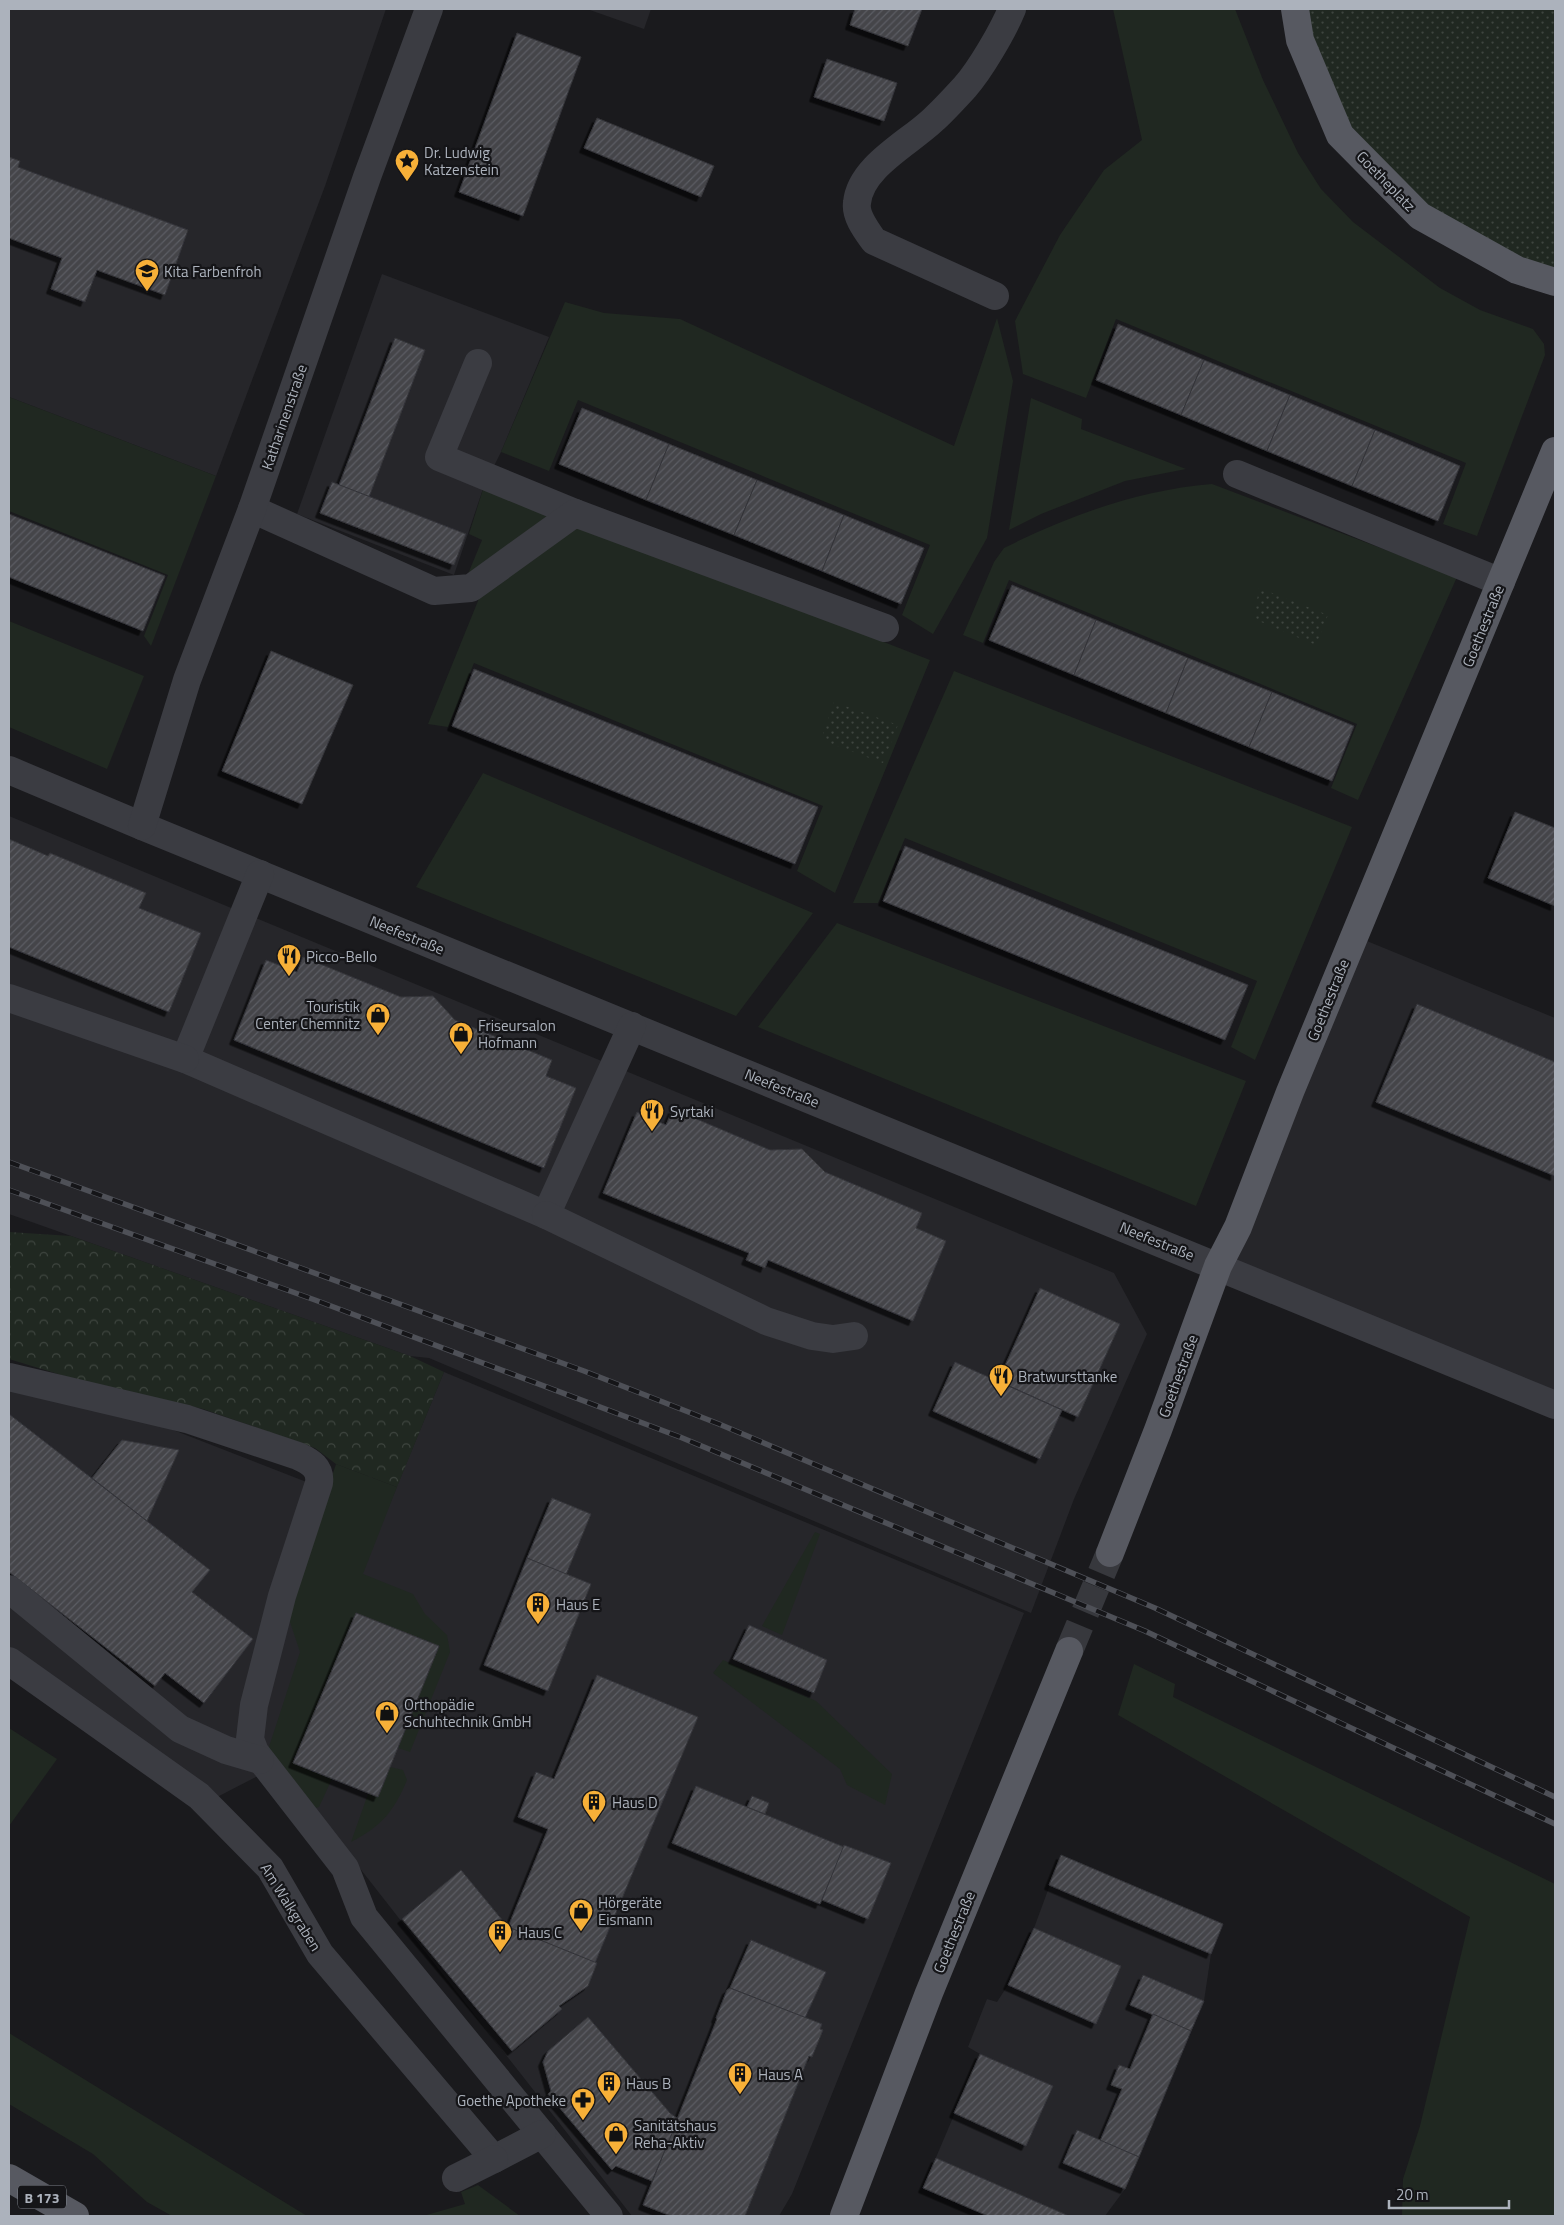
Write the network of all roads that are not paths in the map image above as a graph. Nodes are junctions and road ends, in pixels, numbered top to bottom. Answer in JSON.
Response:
{"nodes":[{"id":1,"x":429,"y":9,"type":"edge"},
{"id":2,"x":1012,"y":9,"type":"edge"},
{"id":3,"x":1282,"y":9,"type":"edge"},
{"id":4,"x":1295,"y":9,"type":"edge"},
{"id":5,"x":1300,"y":40,"type":"junction"},
{"id":6,"x":1555,"y":282,"type":"edge"},
{"id":7,"x":996,"y":296,"type":"dead end"},
{"id":8,"x":478,"y":363,"type":"dead end"},
{"id":9,"x":1555,"y":451,"type":"edge"},
{"id":10,"x":1237,"y":474,"type":"dead end"},
{"id":11,"x":252,"y":509,"type":"junction"},
{"id":12,"x":575,"y":513,"type":"junction"},
{"id":13,"x":1501,"y":582,"type":"junction"},
{"id":14,"x":885,"y":628,"type":"dead end"},
{"id":15,"x":9,"y":770,"type":"edge"},
{"id":16,"x":142,"y":826,"type":"junction"},
{"id":17,"x":260,"y":874,"type":"junction"},
{"id":18,"x":9,"y":998,"type":"edge"},
{"id":19,"x":632,"y":1026,"type":"junction"},
{"id":20,"x":185,"y":1059,"type":"junction"},
{"id":21,"x":546,"y":1215,"type":"junction"},
{"id":22,"x":1218,"y":1266,"type":"junction"},
{"id":23,"x":854,"y":1336,"type":"dead end"},
{"id":24,"x":9,"y":1377,"type":"edge"},
{"id":25,"x":1555,"y":1405,"type":"edge"},
{"id":26,"x":1110,"y":1553,"type":"tunnel mouth"},
{"id":27,"x":9,"y":1589,"type":"edge"},
{"id":28,"x":1069,"y":1651,"type":"tunnel mouth"},
{"id":29,"x":9,"y":1661,"type":"edge"},
{"id":30,"x":260,"y":1760,"type":"junction"},
{"id":31,"x":542,"y":2134,"type":"junction"},
{"id":32,"x":494,"y":2159,"type":"junction"},
{"id":33,"x":9,"y":2178,"type":"edge"},
{"id":34,"x":456,"y":2178,"type":"dead end"},
{"id":35,"x":75,"y":2216,"type":"edge"},
{"id":36,"x":609,"y":2216,"type":"edge"},
{"id":37,"x":844,"y":2216,"type":"edge"}],
"edges":[{"from":1,"to":11,"type":"street","name":"Katharinenstraße"},
{"from":2,"to":7,"type":"street"},
{"from":3,"to":5,"type":"street"},
{"from":4,"to":5,"type":"main road","name":"Goetheplatz"},
{"from":5,"to":6,"type":"main road","name":"Goetheplatz"},
{"from":8,"to":12,"type":"street"},
{"from":9,"to":13,"type":"main road","name":"Goethestraße"},
{"from":10,"to":13,"type":"street"},
{"from":11,"to":12,"type":"street"},
{"from":11,"to":16,"type":"street","name":"Katharinenstraße"},
{"from":12,"to":14,"type":"street"},
{"from":13,"to":22,"type":"main road","name":"Goethestraße"},
{"from":15,"to":16,"type":"street","name":"Neefestraße"},
{"from":16,"to":17,"type":"street","name":"Neefestraße"},
{"from":17,"to":19,"type":"street","name":"Neefestraße"},
{"from":17,"to":20,"type":"street"},
{"from":18,"to":20,"type":"street"},
{"from":19,"to":21,"type":"street"},
{"from":19,"to":22,"type":"street","name":"Neefestraße"},
{"from":20,"to":21,"type":"street"},
{"from":21,"to":23,"type":"street"},
{"from":22,"to":25,"type":"street","name":"Neefestraße"},
{"from":22,"to":26,"type":"main road","name":"Goethestraße"},
{"from":24,"to":30,"type":"street"},
{"from":27,"to":30,"type":"street"},
{"from":28,"to":37,"type":"main road","name":"Goethestraße"},
{"from":29,"to":32,"type":"street","name":"Am Walkgraben"},
{"from":30,"to":31,"type":"street"},
{"from":31,"to":32,"type":"street"},
{"from":31,"to":36,"type":"street"},
{"from":32,"to":34,"type":"street"},
{"from":33,"to":35,"type":"main road","number":"B 173"}]}
